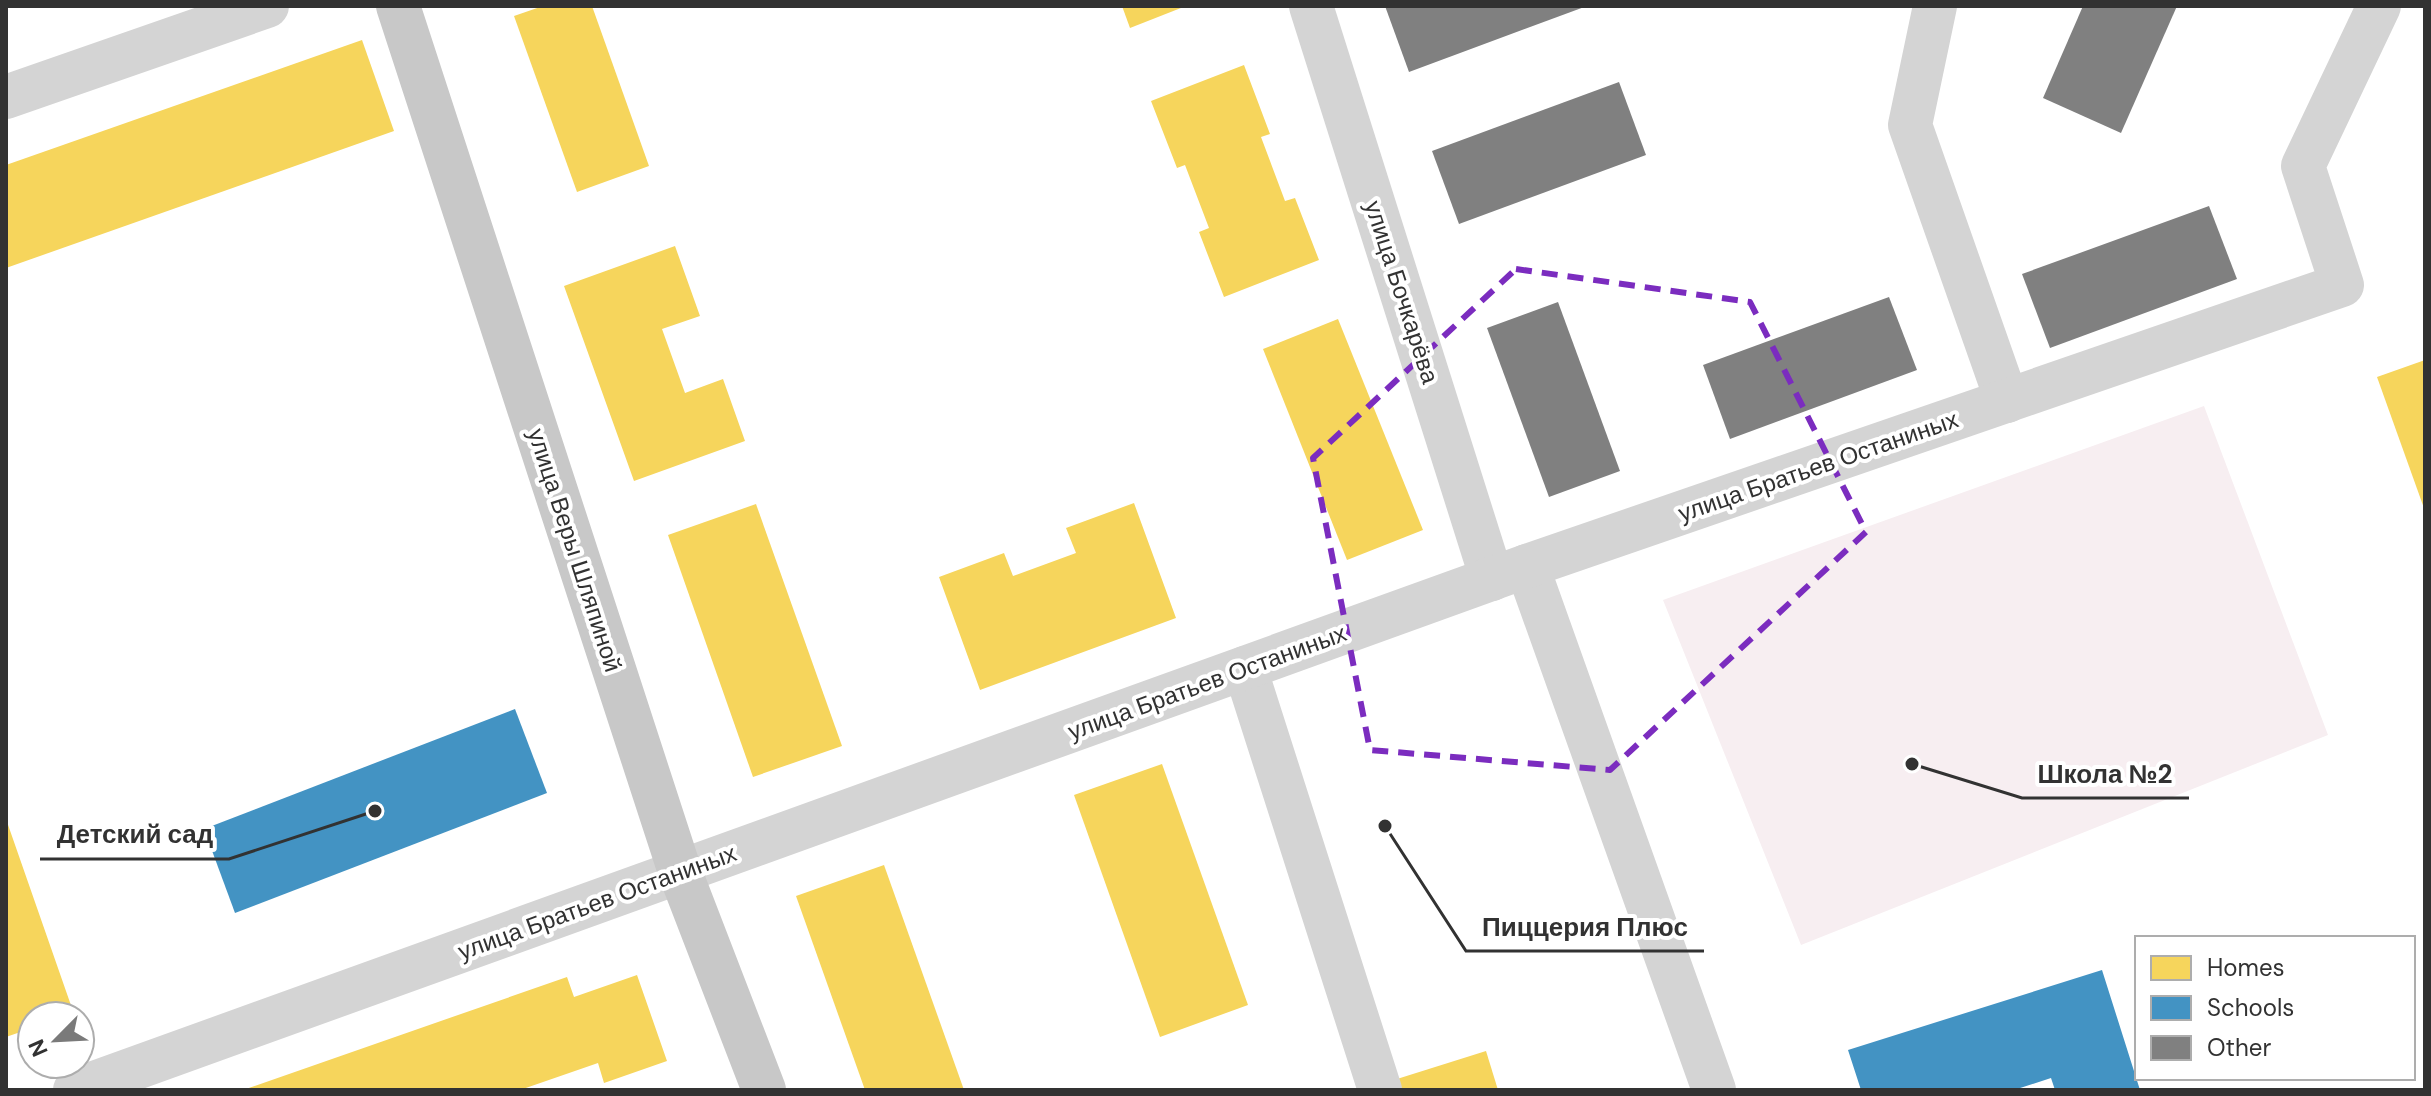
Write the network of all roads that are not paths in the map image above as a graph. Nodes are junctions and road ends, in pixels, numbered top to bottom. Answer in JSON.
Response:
{"nodes":[{"id":1,"x":267,"y":6,"type":"edge"},
{"id":2,"x":398,"y":6,"type":"edge"},
{"id":3,"x":1311,"y":6,"type":"edge"},
{"id":4,"x":1935,"y":6,"type":"edge"},
{"id":5,"x":2379,"y":6,"type":"edge"},
{"id":6,"x":6,"y":97,"type":"edge"},
{"id":7,"x":2007,"y":401,"type":"junction"},
{"id":8,"x":1510,"y":572,"type":"junction"},
{"id":9,"x":1245,"y":668,"type":"junction"},
{"id":10,"x":680,"y":872,"type":"junction"},
{"id":11,"x":75,"y":1090,"type":"edge"},
{"id":12,"x":764,"y":1090,"type":"edge"},
{"id":13,"x":1380,"y":1090,"type":"edge"},
{"id":14,"x":1714,"y":1090,"type":"edge"}],
"edges":[{"from":1,"to":6,"type":"street"},
{"from":2,"to":10,"type":"main road","name":"улица Веры Шляпиной"},
{"from":3,"to":8,"type":"street","name":"улица Бочкарёва"},
{"from":4,"to":7,"type":"street"},
{"from":5,"to":7,"type":"street","name":"улица Братьев Останиных"},
{"from":7,"to":8,"type":"street","name":"улица Братьев Останиных"},
{"from":8,"to":9,"type":"street","name":"улица Братьев Останиных"},
{"from":8,"to":14,"type":"street","name":"улица Бочкарёва"},
{"from":9,"to":10,"type":"street","name":"улица Братьев Останиных"},
{"from":9,"to":13,"type":"street"},
{"from":10,"to":11,"type":"street","name":"улица Братьев Останиных"},
{"from":10,"to":12,"type":"main road","name":"улица Веры Шляпиной"}]}
